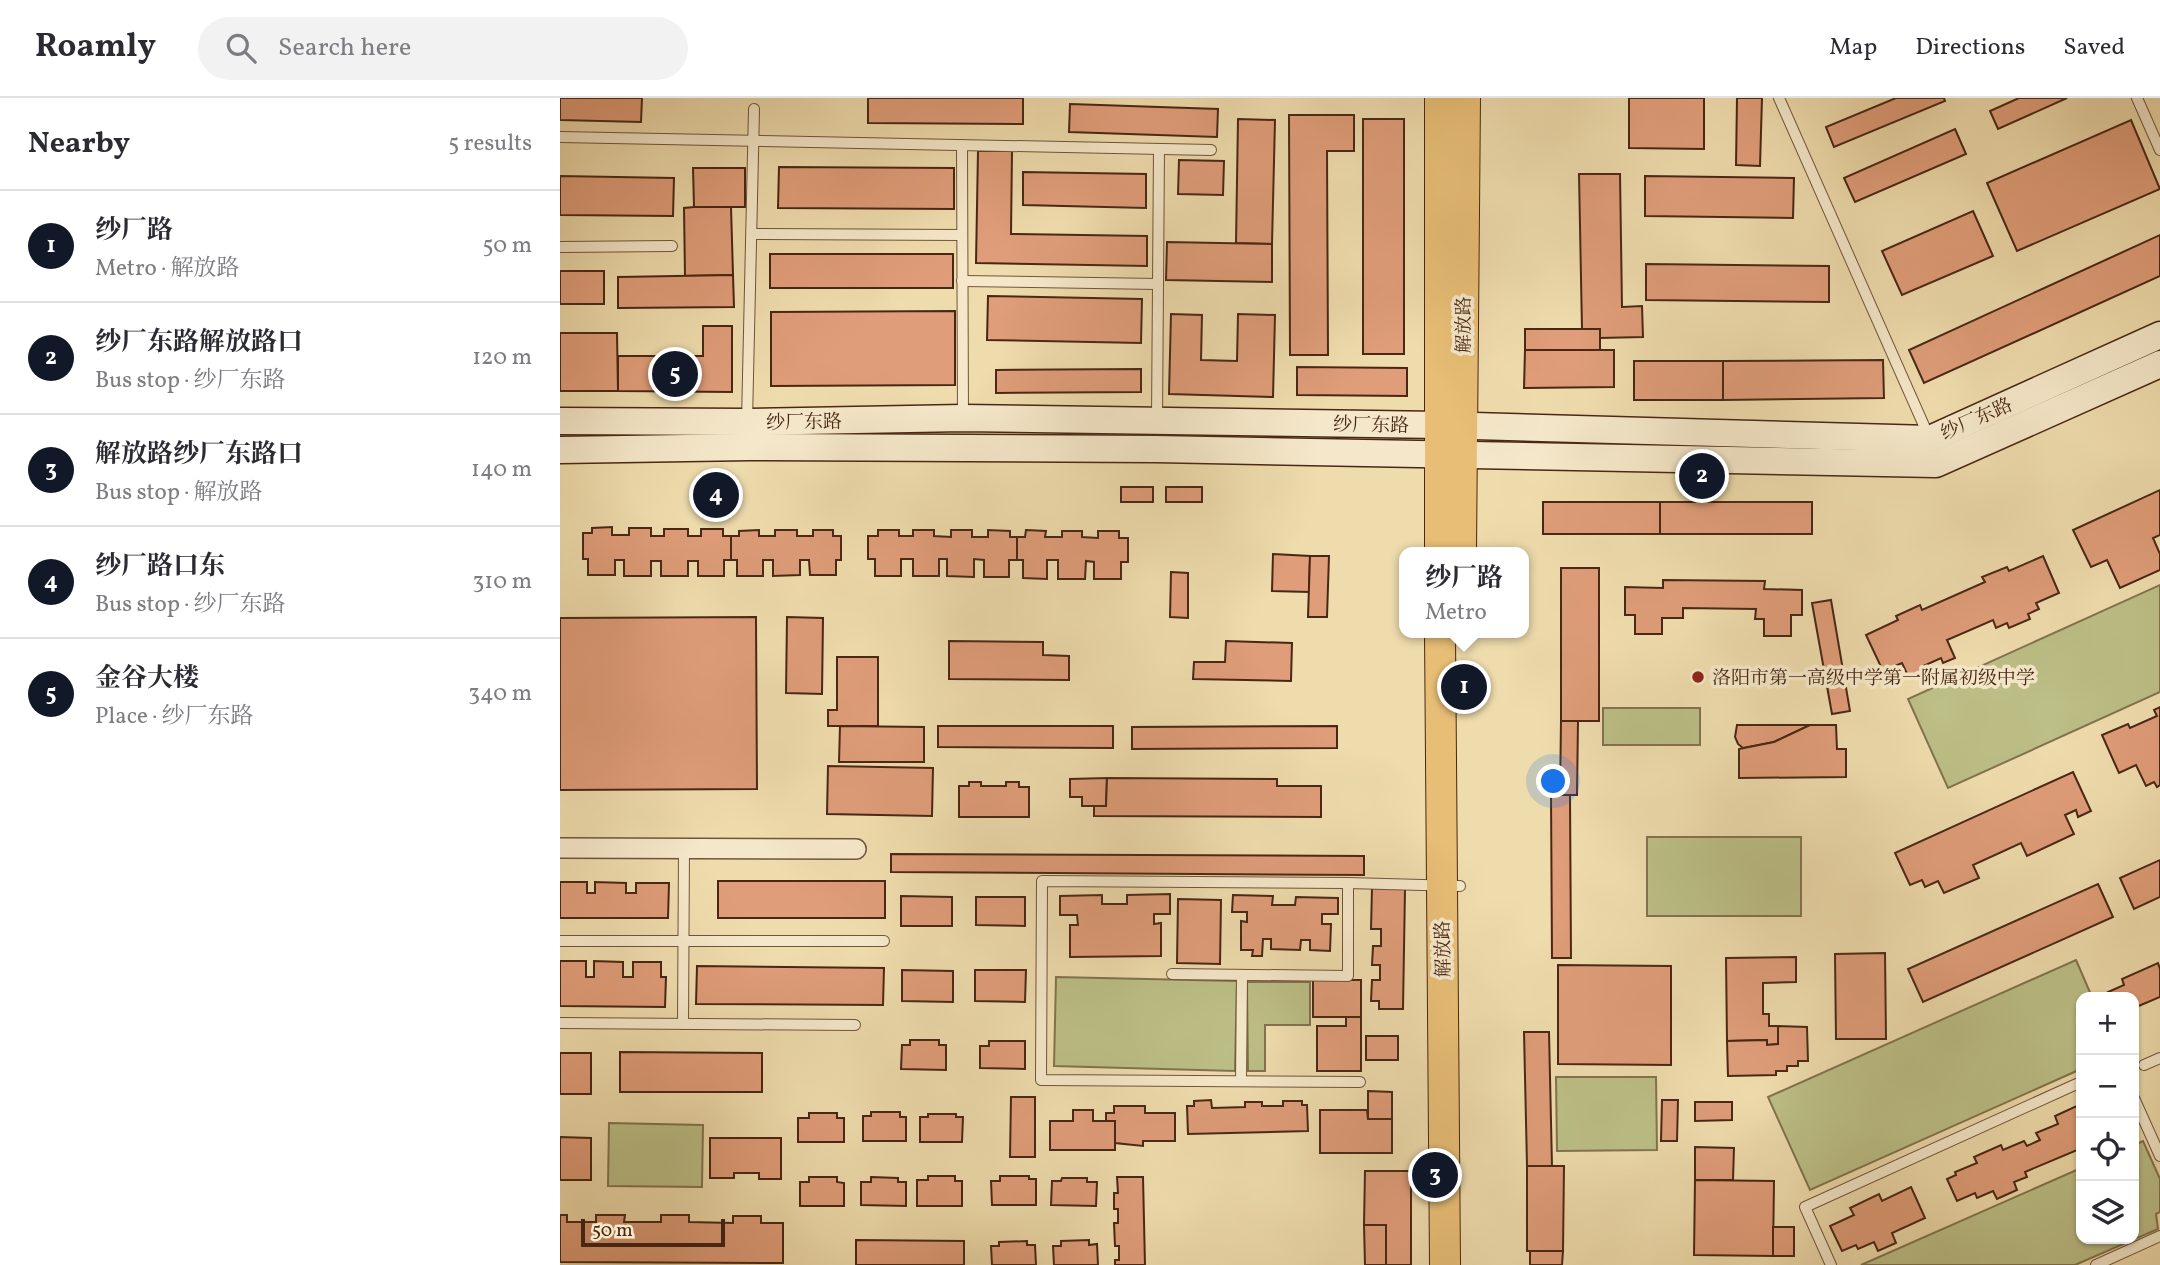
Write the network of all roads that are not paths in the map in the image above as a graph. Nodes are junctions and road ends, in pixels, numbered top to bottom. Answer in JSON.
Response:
{"nodes":[{"id":1,"x":1440,"y":98,"type":"edge"},
{"id":2,"x":1465,"y":98,"type":"edge"},
{"id":3,"x":1779,"y":98,"type":"edge"},
{"id":4,"x":2137,"y":98,"type":"edge"},
{"id":5,"x":754,"y":109,"type":"dead end"},
{"id":6,"x":560,"y":137,"type":"edge"},
{"id":7,"x":754,"y":141,"type":"junction"},
{"id":8,"x":962,"y":145,"type":"junction"},
{"id":9,"x":1159,"y":149,"type":"junction"},
{"id":10,"x":1211,"y":150,"type":"dead end"},
{"id":11,"x":2160,"y":150,"type":"edge"},
{"id":12,"x":753,"y":234,"type":"junction"},
{"id":13,"x":962,"y":235,"type":"junction"},
{"id":14,"x":672,"y":246,"type":"dead end"},
{"id":15,"x":560,"y":247,"type":"edge"},
{"id":16,"x":962,"y":282,"type":"junction"},
{"id":17,"x":1158,"y":284,"type":"junction"},
{"id":18,"x":2160,"y":335,"type":"edge"},
{"id":19,"x":2160,"y":364,"type":"edge"},
{"id":20,"x":963,"y":418,"type":"junction"},
{"id":21,"x":560,"y":421,"type":"edge"},
{"id":22,"x":1157,"y":421,"type":"junction"},
{"id":23,"x":747,"y":422,"type":"junction"},
{"id":24,"x":1930,"y":439,"type":"junction"},
{"id":25,"x":1451,"y":440,"type":"junction"},
{"id":26,"x":560,"y":450,"type":"edge"},
{"id":27,"x":1440,"y":547,"type":"edge"},
{"id":28,"x":1461,"y":547,"type":"edge"},
{"id":29,"x":1440,"y":638,"type":"edge"},
{"id":30,"x":1461,"y":638,"type":"edge"},
{"id":31,"x":560,"y":848,"type":"edge"},
{"id":32,"x":684,"y":848,"type":"junction"},
{"id":33,"x":856,"y":849,"type":"dead end"},
{"id":34,"x":1348,"y":883,"type":"junction"},
{"id":35,"x":1451,"y":885,"type":"junction"},
{"id":36,"x":560,"y":941,"type":"edge"},
{"id":37,"x":684,"y":941,"type":"junction"},
{"id":38,"x":884,"y":941,"type":"dead end"},
{"id":39,"x":1172,"y":974,"type":"dead end"},
{"id":40,"x":1242,"y":975,"type":"junction"},
{"id":41,"x":560,"y":1023,"type":"edge"},
{"id":42,"x":683,"y":1024,"type":"junction"},
{"id":43,"x":855,"y":1026,"type":"dead end"},
{"id":44,"x":2160,"y":1058,"type":"edge"},
{"id":45,"x":2144,"y":1065,"type":"dead end"},
{"id":46,"x":1241,"y":1081,"type":"junction"},
{"id":47,"x":1360,"y":1082,"type":"dead end"},
{"id":48,"x":2076,"y":1084,"type":"edge"},
{"id":49,"x":2139,"y":1109,"type":"edge"},
{"id":50,"x":2160,"y":1156,"type":"edge"},
{"id":51,"x":2160,"y":1236,"type":"edge"},
{"id":52,"x":1445,"y":1265,"type":"edge"},
{"id":53,"x":1460,"y":1265,"type":"edge"},
{"id":54,"x":1831,"y":1265,"type":"edge"},
{"id":55,"x":2096,"y":1265,"type":"edge"}],
"edges":[{"from":1,"to":25,"type":"main road","name":"解放路"},
{"from":2,"to":25,"type":"main road","name":"解放路"},
{"from":3,"to":24,"type":"lane"},
{"from":4,"to":11,"type":"lane"},
{"from":5,"to":7,"type":"lane"},
{"from":6,"to":7,"type":"lane"},
{"from":7,"to":8,"type":"lane"},
{"from":7,"to":12,"type":"lane"},
{"from":8,"to":9,"type":"lane"},
{"from":8,"to":13,"type":"lane"},
{"from":9,"to":10,"type":"lane"},
{"from":9,"to":17,"type":"lane"},
{"from":12,"to":13,"type":"lane"},
{"from":12,"to":23,"type":"lane"},
{"from":13,"to":16,"type":"lane"},
{"from":14,"to":15,"type":"lane"},
{"from":16,"to":17,"type":"lane"},
{"from":16,"to":20,"type":"lane"},
{"from":17,"to":22,"type":"lane"},
{"from":18,"to":24,"type":"main road","name":"纱厂东路"},
{"from":19,"to":25,"type":"main road","name":"纱厂东路"},
{"from":20,"to":22,"type":"main road","name":"纱厂东路"},
{"from":20,"to":23,"type":"main road","name":"纱厂东路"},
{"from":21,"to":23,"type":"main road","name":"纱厂东路"},
{"from":22,"to":25,"type":"main road","name":"纱厂东路"},
{"from":24,"to":25,"type":"main road","name":"纱厂东路"},
{"from":25,"to":26,"type":"main road","name":"纱厂东路"},
{"from":25,"to":27,"type":"main road","name":"解放路"},
{"from":25,"to":28,"type":"main road","name":"解放路"},
{"from":29,"to":35,"type":"main road","name":"解放路"},
{"from":30,"to":35,"type":"main road","name":"解放路"},
{"from":31,"to":32,"type":"street"},
{"from":32,"to":33,"type":"street"},
{"from":32,"to":37,"type":"lane"},
{"from":34,"to":35,"type":"lane"},
{"from":34,"to":40,"type":"lane"},
{"from":34,"to":46,"type":"lane"},
{"from":35,"to":52,"type":"main road","name":"解放路"},
{"from":35,"to":53,"type":"main road","name":"解放路"},
{"from":36,"to":37,"type":"lane"},
{"from":37,"to":38,"type":"lane"},
{"from":37,"to":42,"type":"lane"},
{"from":39,"to":40,"type":"lane"},
{"from":40,"to":46,"type":"lane"},
{"from":41,"to":42,"type":"lane"},
{"from":42,"to":43,"type":"lane"},
{"from":44,"to":45,"type":"lane"},
{"from":46,"to":47,"type":"lane"},
{"from":48,"to":54,"type":"lane"},
{"from":49,"to":50,"type":"lane"},
{"from":51,"to":55,"type":"lane"}]}
